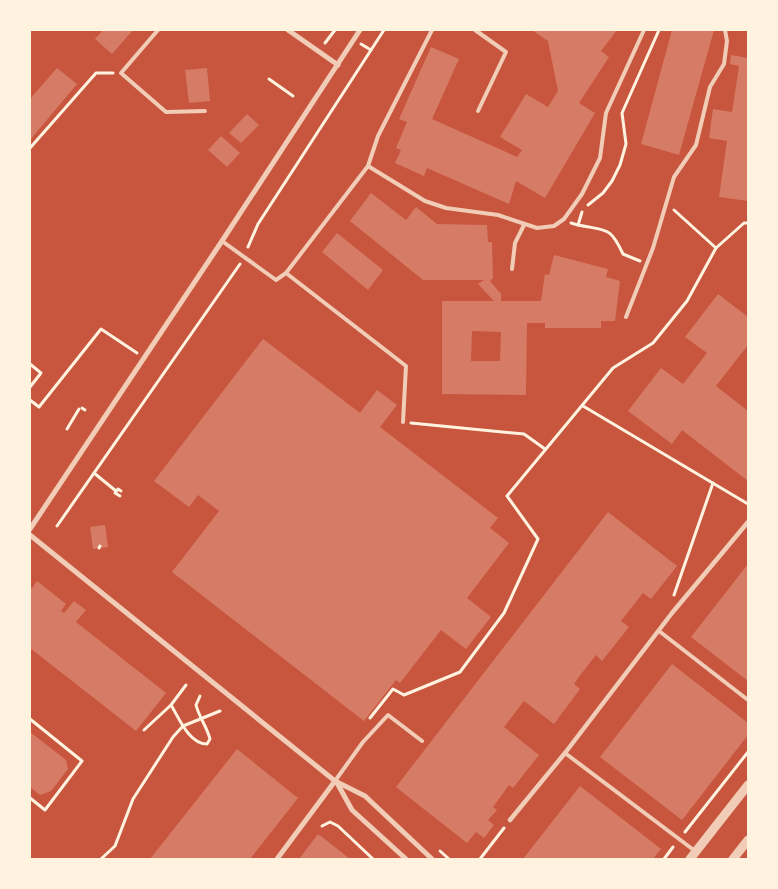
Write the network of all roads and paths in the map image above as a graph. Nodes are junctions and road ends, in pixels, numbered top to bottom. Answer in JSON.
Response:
{"nodes":[{"id":1,"x":158,"y":30,"type":"edge"},
{"id":2,"x":288,"y":30,"type":"edge"},
{"id":3,"x":335,"y":30,"type":"edge"},
{"id":4,"x":360,"y":30,"type":"edge"},
{"id":5,"x":384,"y":30,"type":"edge"},
{"id":6,"x":432,"y":30,"type":"edge"},
{"id":7,"x":475,"y":30,"type":"edge"},
{"id":8,"x":644,"y":30,"type":"edge"},
{"id":9,"x":659,"y":30,"type":"edge"},
{"id":10,"x":725,"y":30,"type":"edge"},
{"id":11,"x":319,"y":52,"type":"junction"},
{"id":12,"x":338,"y":65,"type":"junction"},
{"id":13,"x":121,"y":73,"type":"junction"},
{"id":14,"x":269,"y":79,"type":"dead end"},
{"id":15,"x":293,"y":96,"type":"dead end"},
{"id":16,"x":478,"y":110,"type":"dead end"},
{"id":17,"x":205,"y":111,"type":"dead end"},
{"id":18,"x":30,"y":148,"type":"edge"},
{"id":19,"x":368,"y":166,"type":"junction"},
{"id":20,"x":667,"y":203,"type":"junction"},
{"id":21,"x":564,"y":219,"type":"junction"},
{"id":22,"x":748,"y":223,"type":"edge"},
{"id":23,"x":524,"y":225,"type":"junction"},
{"id":24,"x":578,"y":226,"type":"junction"},
{"id":25,"x":222,"y":241,"type":"junction"},
{"id":26,"x":716,"y":248,"type":"junction"},
{"id":27,"x":244,"y":257,"type":"junction"},
{"id":28,"x":647,"y":264,"type":"junction"},
{"id":29,"x":512,"y":269,"type":"dead end"},
{"id":30,"x":286,"y":273,"type":"junction"},
{"id":31,"x":626,"y":317,"type":"dead end"},
{"id":32,"x":124,"y":345,"type":"dead end"},
{"id":33,"x":30,"y":364,"type":"edge"},
{"id":34,"x":30,"y":387,"type":"edge"},
{"id":35,"x":30,"y":400,"type":"edge"},
{"id":36,"x":583,"y":406,"type":"junction"},
{"id":37,"x":82,"y":409,"type":"dead end"},
{"id":38,"x":403,"y":422,"type":"joint"},
{"id":39,"x":67,"y":429,"type":"dead end"},
{"id":40,"x":545,"y":449,"type":"junction"},
{"id":41,"x":94,"y":473,"type":"junction"},
{"id":42,"x":713,"y":483,"type":"junction"},
{"id":43,"x":116,"y":491,"type":"junction"},
{"id":44,"x":122,"y":491,"type":"dead end"},
{"id":45,"x":120,"y":496,"type":"dead end"},
{"id":46,"x":748,"y":504,"type":"edge"},
{"id":47,"x":748,"y":522,"type":"edge"},
{"id":48,"x":57,"y":526,"type":"dead end"},
{"id":49,"x":30,"y":529,"type":"edge"},
{"id":50,"x":30,"y":535,"type":"edge"},
{"id":51,"x":672,"y":613,"type":"junction"},
{"id":52,"x":659,"y":631,"type":"junction"},
{"id":53,"x":186,"y":685,"type":"dead end"},
{"id":54,"x":200,"y":696,"type":"dead end"},
{"id":55,"x":748,"y":700,"type":"edge"},
{"id":56,"x":380,"y":704,"type":"dead end"},
{"id":57,"x":171,"y":705,"type":"junction"},
{"id":58,"x":220,"y":711,"type":"dead end"},
{"id":59,"x":30,"y":719,"type":"edge"},
{"id":60,"x":201,"y":719,"type":"junction"},
{"id":61,"x":183,"y":726,"type":"junction"},
{"id":62,"x":144,"y":730,"type":"dead end"},
{"id":63,"x":422,"y":741,"type":"dead end"},
{"id":64,"x":748,"y":752,"type":"edge"},
{"id":65,"x":565,"y":753,"type":"junction"},
{"id":66,"x":335,"y":781,"type":"junction"},
{"id":67,"x":748,"y":785,"type":"edge"},
{"id":68,"x":30,"y":798,"type":"edge"},
{"id":69,"x":510,"y":820,"type":"joint"},
{"id":70,"x":322,"y":826,"type":"dead end"},
{"id":71,"x":680,"y":839,"type":"junction"},
{"id":72,"x":748,"y":840,"type":"edge"},
{"id":73,"x":696,"y":851,"type":"junction"},
{"id":74,"x":735,"y":858,"type":"edge"},
{"id":75,"x":101,"y":859,"type":"edge"},
{"id":76,"x":277,"y":859,"type":"edge"},
{"id":77,"x":373,"y":859,"type":"edge"},
{"id":78,"x":406,"y":859,"type":"edge"},
{"id":79,"x":432,"y":859,"type":"edge"},
{"id":80,"x":480,"y":859,"type":"edge"},
{"id":81,"x":664,"y":859,"type":"edge"},
{"id":82,"x":690,"y":859,"type":"edge"}],
"edges":[{"from":1,"to":13,"type":"lane"},
{"from":2,"to":11,"type":"street"},
{"from":3,"to":11,"type":"path"},
{"from":4,"to":12,"type":"street"},
{"from":5,"to":27,"type":"path"},
{"from":6,"to":19,"type":"lane"},
{"from":7,"to":16,"type":"lane"},
{"from":8,"to":21,"type":"lane"},
{"from":9,"to":24,"type":"path"},
{"from":10,"to":20,"type":"lane"},
{"from":11,"to":12,"type":"street"},
{"from":12,"to":25,"type":"street"},
{"from":13,"to":17,"type":"lane"},
{"from":13,"to":18,"type":"path"},
{"from":14,"to":15,"type":"path"},
{"from":19,"to":23,"type":"lane"},
{"from":19,"to":30,"type":"lane"},
{"from":20,"to":26,"type":"path"},
{"from":20,"to":28,"type":"lane"},
{"from":21,"to":23,"type":"lane"},
{"from":21,"to":24,"type":"path"},
{"from":22,"to":26,"type":"path"},
{"from":23,"to":29,"type":"lane"},
{"from":24,"to":28,"type":"path"},
{"from":25,"to":27,"type":"lane"},
{"from":25,"to":49,"type":"street"},
{"from":26,"to":36,"type":"path"},
{"from":27,"to":30,"type":"lane"},
{"from":27,"to":41,"type":"path"},
{"from":28,"to":31,"type":"lane"},
{"from":30,"to":38,"type":"lane"},
{"from":32,"to":35,"type":"path"},
{"from":33,"to":34,"type":"path"},
{"from":36,"to":40,"type":"path"},
{"from":36,"to":42,"type":"path"},
{"from":37,"to":39,"type":"path"},
{"from":38,"to":40,"type":"path"},
{"from":40,"to":56,"type":"path"},
{"from":41,"to":43,"type":"path"},
{"from":41,"to":48,"type":"path"},
{"from":42,"to":46,"type":"path"},
{"from":42,"to":51,"type":"path"},
{"from":43,"to":44,"type":"path"},
{"from":43,"to":45,"type":"path"},
{"from":47,"to":51,"type":"street"},
{"from":50,"to":66,"type":"street"},
{"from":51,"to":52,"type":"street"},
{"from":52,"to":55,"type":"lane"},
{"from":52,"to":65,"type":"street"},
{"from":53,"to":57,"type":"path"},
{"from":54,"to":60,"type":"path"},
{"from":57,"to":61,"type":"path"},
{"from":57,"to":62,"type":"path"},
{"from":58,"to":60,"type":"path"},
{"from":59,"to":68,"type":"path"},
{"from":60,"to":61,"type":"path"},
{"from":60,"to":61,"type":"path"},
{"from":61,"to":75,"type":"path"},
{"from":63,"to":66,"type":"lane"},
{"from":64,"to":71,"type":"path"},
{"from":65,"to":69,"type":"street"},
{"from":65,"to":71,"type":"lane"},
{"from":66,"to":76,"type":"street"},
{"from":66,"to":78,"type":"street"},
{"from":66,"to":79,"type":"street"},
{"from":67,"to":73,"type":"street"},
{"from":69,"to":80,"type":"path"},
{"from":70,"to":77,"type":"path"},
{"from":71,"to":73,"type":"lane"},
{"from":71,"to":81,"type":"path"},
{"from":72,"to":74,"type":"street"},
{"from":73,"to":82,"type":"street"}]}
